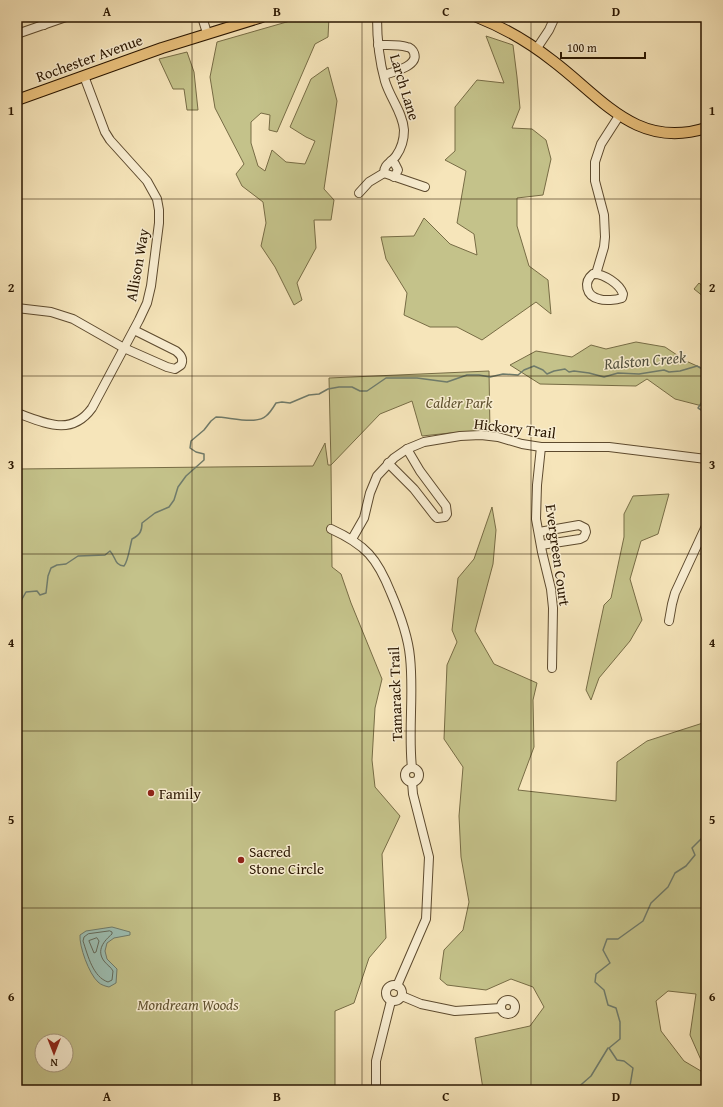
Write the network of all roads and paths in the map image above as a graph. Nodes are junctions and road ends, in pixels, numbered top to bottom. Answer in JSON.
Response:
{"nodes":[{"id":1,"x":66,"y":17,"type":"edge"},
{"id":2,"x":202,"y":17,"type":"edge"},
{"id":3,"x":262,"y":17,"type":"edge"},
{"id":4,"x":377,"y":17,"type":"edge"},
{"id":5,"x":477,"y":17,"type":"edge"},
{"id":6,"x":555,"y":17,"type":"edge"},
{"id":7,"x":42,"y":21,"type":"edge"},
{"id":8,"x":207,"y":33,"type":"junction"},
{"id":9,"x":17,"y":34,"type":"edge"},
{"id":10,"x":378,"y":45,"type":"junction"},
{"id":11,"x":537,"y":48,"type":"junction"},
{"id":12,"x":384,"y":75,"type":"junction"},
{"id":13,"x":84,"y":76,"type":"junction"},
{"id":14,"x":17,"y":100,"type":"edge"},
{"id":15,"x":619,"y":116,"type":"junction"},
{"id":16,"x":706,"y":128,"type":"edge"},
{"id":17,"x":391,"y":161,"type":"junction"},
{"id":18,"x":384,"y":173,"type":"junction"},
{"id":19,"x":394,"y":177,"type":"junction"},
{"id":20,"x":425,"y":187,"type":"dead end"},
{"id":21,"x":359,"y":193,"type":"dead end"},
{"id":22,"x":596,"y":274,"type":"dead end"},
{"id":23,"x":17,"y":308,"type":"edge"},
{"id":24,"x":134,"y":330,"type":"junction"},
{"id":25,"x":124,"y":348,"type":"junction"},
{"id":26,"x":17,"y":413,"type":"edge"},
{"id":27,"x":541,"y":447,"type":"junction"},
{"id":28,"x":407,"y":449,"type":"junction"},
{"id":29,"x":706,"y":459,"type":"edge"},
{"id":30,"x":388,"y":463,"type":"junction"},
{"id":31,"x":706,"y":526,"type":"edge"},
{"id":32,"x":331,"y":529,"type":"dead end"},
{"id":33,"x":538,"y":532,"type":"junction"},
{"id":34,"x":352,"y":539,"type":"junction"},
{"id":35,"x":541,"y":545,"type":"junction"},
{"id":36,"x":669,"y":621,"type":"dead end"},
{"id":37,"x":552,"y":668,"type":"dead end"},
{"id":38,"x":396,"y":986,"type":"junction"},
{"id":39,"x":402,"y":996,"type":"junction"},
{"id":40,"x":391,"y":1001,"type":"junction"},
{"id":41,"x":501,"y":1008,"type":"dead end"},
{"id":42,"x":376,"y":1090,"type":"edge"}],
"edges":[{"from":1,"to":7,"type":"street"},
{"from":2,"to":8,"type":"street"},
{"from":3,"to":8,"type":"main road","name":"Rochester Avenue"},
{"from":4,"to":10,"type":"street","name":"Larch Lane"},
{"from":5,"to":11,"type":"main road"},
{"from":6,"to":11,"type":"street"},
{"from":7,"to":9,"type":"street"},
{"from":8,"to":13,"type":"main road","name":"Rochester Avenue"},
{"from":10,"to":12,"type":"street","name":"Larch Lane"},
{"from":10,"to":12,"type":"street"},
{"from":11,"to":15,"type":"main road"},
{"from":12,"to":17,"type":"street","name":"Larch Lane"},
{"from":13,"to":14,"type":"main road","name":"Rochester Avenue"},
{"from":13,"to":24,"type":"street","name":"Allison Way"},
{"from":15,"to":16,"type":"main road"},
{"from":15,"to":22,"type":"street"},
{"from":17,"to":18,"type":"street","name":"Larch Lane"},
{"from":17,"to":19,"type":"street"},
{"from":18,"to":19,"type":"street"},
{"from":18,"to":21,"type":"street","name":"Larch Lane"},
{"from":19,"to":20,"type":"street"},
{"from":23,"to":25,"type":"street"},
{"from":24,"to":25,"type":"street","name":"Allison Way"},
{"from":24,"to":25,"type":"street"},
{"from":25,"to":26,"type":"street","name":"Allison Way"},
{"from":27,"to":28,"type":"street","name":"Hickory Trail"},
{"from":27,"to":29,"type":"street","name":"Hickory Trail"},
{"from":27,"to":33,"type":"street","name":"Evergreen Court"},
{"from":28,"to":30,"type":"street","name":"Hickory Trail"},
{"from":28,"to":30,"type":"street"},
{"from":30,"to":34,"type":"street","name":"Hickory Trail"},
{"from":31,"to":36,"type":"street"},
{"from":32,"to":34,"type":"street","name":"Tamarack Trail"},
{"from":33,"to":35,"type":"street","name":"Evergreen Court"},
{"from":33,"to":35,"type":"street"},
{"from":34,"to":38,"type":"street","name":"Tamarack Trail"},
{"from":35,"to":37,"type":"street","name":"Evergreen Court"},
{"from":38,"to":39,"type":"street"},
{"from":38,"to":40,"type":"street"},
{"from":39,"to":40,"type":"street"},
{"from":39,"to":41,"type":"street"},
{"from":40,"to":42,"type":"street"}]}
